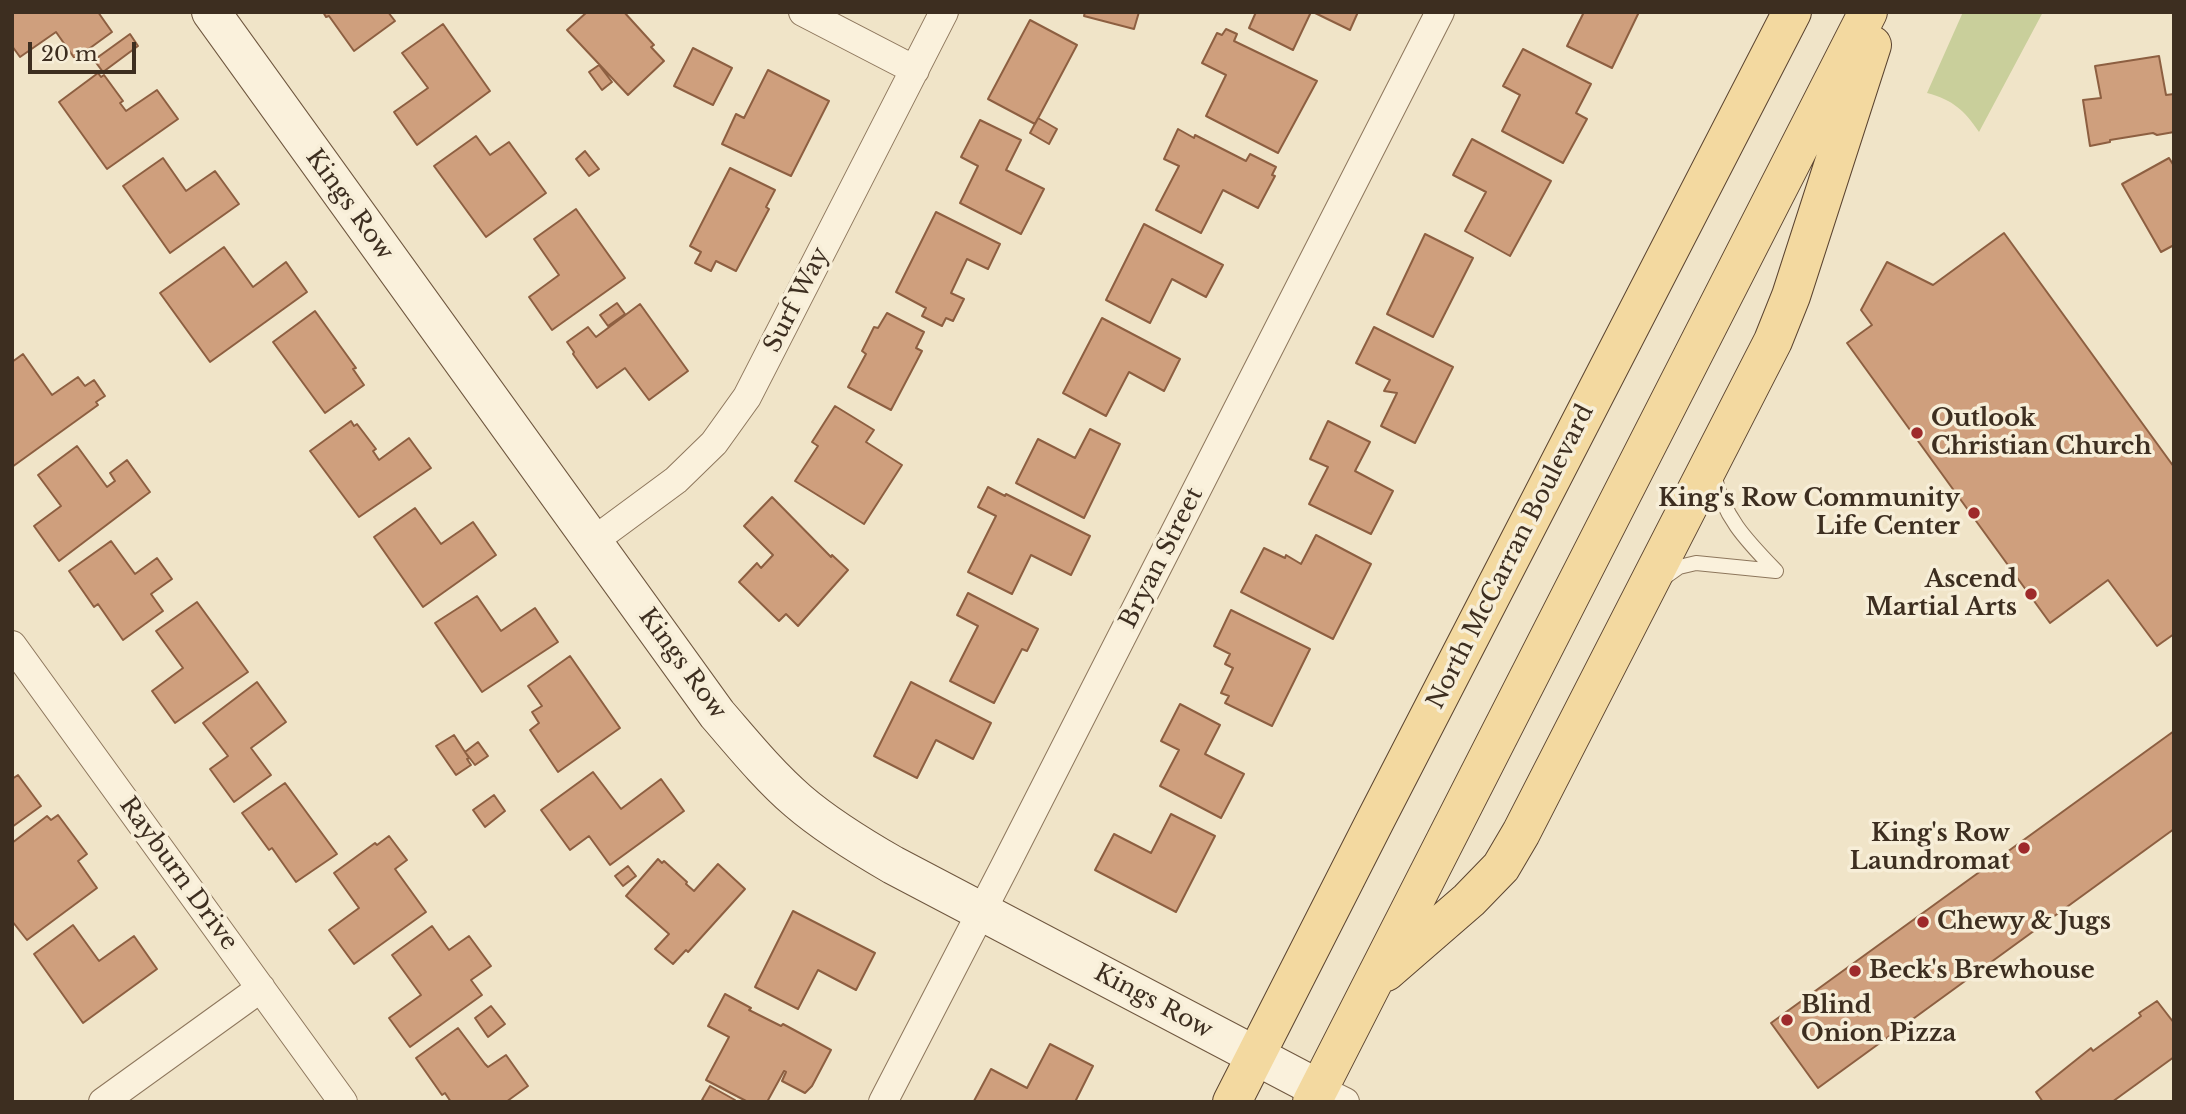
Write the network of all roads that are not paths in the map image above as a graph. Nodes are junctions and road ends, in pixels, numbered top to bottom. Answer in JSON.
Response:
{"nodes":[{"id":1,"x":211,"y":12,"type":"edge"},
{"id":2,"x":803,"y":12,"type":"edge"},
{"id":3,"x":944,"y":12,"type":"edge"},
{"id":4,"x":1440,"y":12,"type":"edge"},
{"id":5,"x":1792,"y":12,"type":"edge"},
{"id":6,"x":1868,"y":12,"type":"edge"},
{"id":7,"x":1883,"y":12,"type":"edge"},
{"id":8,"x":915,"y":70,"type":"junction"},
{"id":9,"x":1712,"y":461,"type":"junction"},
{"id":10,"x":592,"y":542,"type":"junction"},
{"id":11,"x":1644,"y":593,"type":"junction"},
{"id":12,"x":12,"y":645,"type":"edge"},
{"id":13,"x":982,"y":911,"type":"junction"},
{"id":14,"x":1372,"y":985,"type":"junction"},
{"id":15,"x":261,"y":988,"type":"junction"},
{"id":16,"x":1256,"y":1057,"type":"junction"},
{"id":17,"x":1325,"y":1097,"type":"edge"},
{"id":18,"x":103,"y":1102,"type":"edge"},
{"id":19,"x":343,"y":1102,"type":"edge"},
{"id":20,"x":883,"y":1102,"type":"edge"},
{"id":21,"x":1232,"y":1102,"type":"edge"}],
"edges":[{"from":1,"to":10,"type":"main road","name":"Kings Row"},
{"from":2,"to":8,"type":"street"},
{"from":3,"to":8,"type":"street","name":"Surf Way"},
{"from":4,"to":13,"type":"street","name":"Bryan Street"},
{"from":5,"to":16,"type":"main road","name":"North McCarran Boulevard"},
{"from":6,"to":14,"type":"main road"},
{"from":7,"to":9,"type":"main road"},
{"from":8,"to":10,"type":"street","name":"Surf Way"},
{"from":9,"to":11,"type":"main road"},
{"from":9,"to":11,"type":"lane"},
{"from":10,"to":13,"type":"main road","name":"Kings Row"},
{"from":11,"to":14,"type":"main road"},
{"from":12,"to":15,"type":"street","name":"Rayburn Drive"},
{"from":13,"to":16,"type":"main road","name":"Kings Row"},
{"from":13,"to":20,"type":"street","name":"Bryan Street"},
{"from":14,"to":17,"type":"main road"},
{"from":15,"to":18,"type":"street"},
{"from":15,"to":19,"type":"street","name":"Rayburn Drive"},
{"from":16,"to":17,"type":"main road","name":"Kings Row"},
{"from":16,"to":21,"type":"main road","name":"North McCarran Boulevard"}]}
